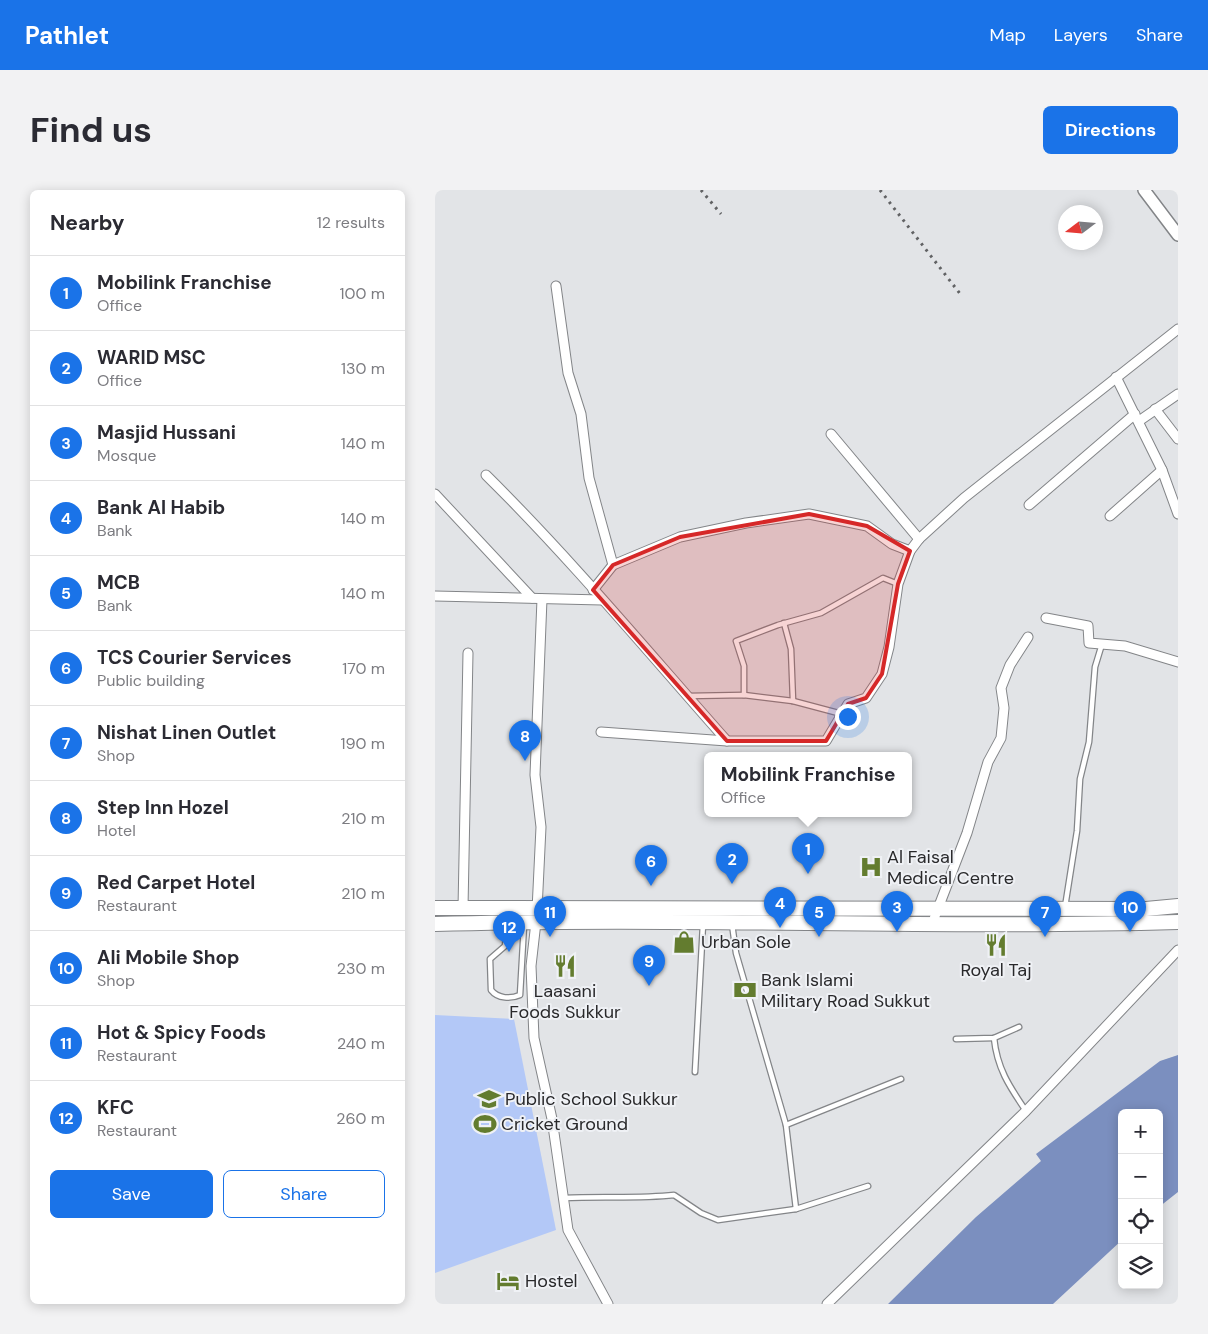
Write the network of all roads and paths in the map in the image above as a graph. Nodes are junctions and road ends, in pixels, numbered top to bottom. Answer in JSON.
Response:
{"nodes":[{"id":1,"x":1144,"y":190,"type":"edge"},
{"id":2,"x":1178,"y":235,"type":"edge"},
{"id":3,"x":557,"y":286,"type":"dead end"},
{"id":4,"x":1178,"y":329,"type":"edge"},
{"id":5,"x":1116,"y":377,"type":"junction"},
{"id":6,"x":1178,"y":394,"type":"edge"},
{"id":7,"x":1155,"y":409,"type":"junction"},
{"id":8,"x":1137,"y":418,"type":"junction"},
{"id":9,"x":831,"y":434,"type":"dead end"},
{"id":10,"x":1178,"y":439,"type":"edge"},
{"id":11,"x":1163,"y":470,"type":"junction"},
{"id":12,"x":486,"y":475,"type":"dead end"},
{"id":13,"x":435,"y":494,"type":"edge"},
{"id":14,"x":1029,"y":505,"type":"dead end"},
{"id":15,"x":1178,"y":514,"type":"edge"},
{"id":16,"x":1110,"y":516,"type":"dead end"},
{"id":17,"x":919,"y":539,"type":"junction"},
{"id":18,"x":910,"y":551,"type":"junction"},
{"id":19,"x":613,"y":564,"type":"junction"},
{"id":20,"x":898,"y":584,"type":"junction"},
{"id":21,"x":593,"y":590,"type":"junction"},
{"id":22,"x":435,"y":596,"type":"edge"},
{"id":23,"x":532,"y":598,"type":"junction"},
{"id":24,"x":542,"y":599,"type":"junction"},
{"id":25,"x":602,"y":600,"type":"junction"},
{"id":26,"x":1046,"y":618,"type":"dead end"},
{"id":27,"x":784,"y":623,"type":"junction"},
{"id":28,"x":1028,"y":637,"type":"dead end"},
{"id":29,"x":1102,"y":644,"type":"junction"},
{"id":30,"x":468,"y":653,"type":"dead end"},
{"id":31,"x":1178,"y":662,"type":"edge"},
{"id":32,"x":744,"y":695,"type":"junction"},
{"id":33,"x":687,"y":696,"type":"junction"},
{"id":34,"x":793,"y":701,"type":"junction"},
{"id":35,"x":842,"y":714,"type":"junction"},
{"id":36,"x":601,"y":732,"type":"dead end"},
{"id":37,"x":727,"y":742,"type":"junction"},
{"id":38,"x":1178,"y":906,"type":"edge"},
{"id":39,"x":1064,"y":907,"type":"junction"},
{"id":40,"x":435,"y":908,"type":"edge"},
{"id":41,"x":463,"y":908,"type":"junction"},
{"id":42,"x":938,"y":908,"type":"junction"},
{"id":43,"x":532,"y":918,"type":"junction"},
{"id":44,"x":507,"y":922,"type":"junction"},
{"id":45,"x":703,"y":922,"type":"junction"},
{"id":46,"x":731,"y":922,"type":"junction"},
{"id":47,"x":1178,"y":922,"type":"edge"},
{"id":48,"x":1157,"y":923,"type":"junction"},
{"id":49,"x":435,"y":924,"type":"edge"},
{"id":50,"x":932,"y":924,"type":"junction"},
{"id":51,"x":1178,"y":930,"type":"edge"},
{"id":52,"x":1178,"y":950,"type":"edge"},
{"id":53,"x":1019,"y":1026,"type":"dead end"},
{"id":54,"x":994,"y":1038,"type":"junction"},
{"id":55,"x":956,"y":1039,"type":"dead end"},
{"id":56,"x":695,"y":1072,"type":"dead end"},
{"id":57,"x":901,"y":1080,"type":"dead end"},
{"id":58,"x":1026,"y":1110,"type":"junction"},
{"id":59,"x":786,"y":1125,"type":"junction"},
{"id":60,"x":868,"y":1186,"type":"dead end"},
{"id":61,"x":563,"y":1198,"type":"junction"},
{"id":62,"x":796,"y":1209,"type":"junction"},
{"id":63,"x":608,"y":1304,"type":"edge"},
{"id":64,"x":827,"y":1304,"type":"edge"}],
"edges":[{"from":1,"to":2,"type":"main road"},
{"from":3,"to":19,"type":"street"},
{"from":4,"to":5,"type":"street"},
{"from":5,"to":8,"type":"street"},
{"from":5,"to":17,"type":"street"},
{"from":6,"to":7,"type":"street"},
{"from":7,"to":8,"type":"street"},
{"from":7,"to":10,"type":"street"},
{"from":8,"to":11,"type":"street"},
{"from":8,"to":14,"type":"street"},
{"from":9,"to":17,"type":"street"},
{"from":11,"to":15,"type":"street"},
{"from":11,"to":16,"type":"street"},
{"from":12,"to":21,"type":"street"},
{"from":13,"to":23,"type":"street"},
{"from":17,"to":18,"type":"street"},
{"from":18,"to":19,"type":"street"},
{"from":18,"to":20,"type":"street"},
{"from":19,"to":21,"type":"street"},
{"from":20,"to":27,"type":"lane"},
{"from":20,"to":35,"type":"street"},
{"from":21,"to":25,"type":"street"},
{"from":22,"to":23,"type":"street"},
{"from":23,"to":24,"type":"street"},
{"from":24,"to":25,"type":"street"},
{"from":24,"to":43,"type":"street"},
{"from":25,"to":33,"type":"street"},
{"from":26,"to":29,"type":"street"},
{"from":27,"to":32,"type":"lane"},
{"from":27,"to":34,"type":"lane"},
{"from":28,"to":42,"type":"street"},
{"from":29,"to":31,"type":"street"},
{"from":29,"to":39,"type":"lane"},
{"from":30,"to":41,"type":"street"},
{"from":32,"to":33,"type":"lane"},
{"from":32,"to":34,"type":"lane"},
{"from":33,"to":37,"type":"street"},
{"from":34,"to":35,"type":"lane"},
{"from":35,"to":37,"type":"street"},
{"from":36,"to":37,"type":"street"},
{"from":38,"to":39,"type":"main road"},
{"from":39,"to":42,"type":"main road"},
{"from":40,"to":41,"type":"main road"},
{"from":41,"to":43,"type":"main road"},
{"from":42,"to":43,"type":"main road"},
{"from":42,"to":50,"type":"street"},
{"from":43,"to":44,"type":"main road"},
{"from":43,"to":44,"type":"lane"},
{"from":43,"to":45,"type":"main road"},
{"from":43,"to":61,"type":"street"},
{"from":44,"to":49,"type":"main road"},
{"from":45,"to":46,"type":"main road"},
{"from":45,"to":56,"type":"lane"},
{"from":46,"to":50,"type":"main road"},
{"from":46,"to":59,"type":"lane"},
{"from":47,"to":48,"type":"main road"},
{"from":48,"to":50,"type":"main road"},
{"from":48,"to":51,"type":"main road"},
{"from":52,"to":58,"type":"street"},
{"from":53,"to":54,"type":"lane"},
{"from":54,"to":55,"type":"lane"},
{"from":54,"to":58,"type":"lane"},
{"from":57,"to":59,"type":"lane"},
{"from":58,"to":64,"type":"street"},
{"from":59,"to":62,"type":"lane"},
{"from":60,"to":62,"type":"lane"},
{"from":61,"to":62,"type":"lane"},
{"from":61,"to":63,"type":"street"}]}
